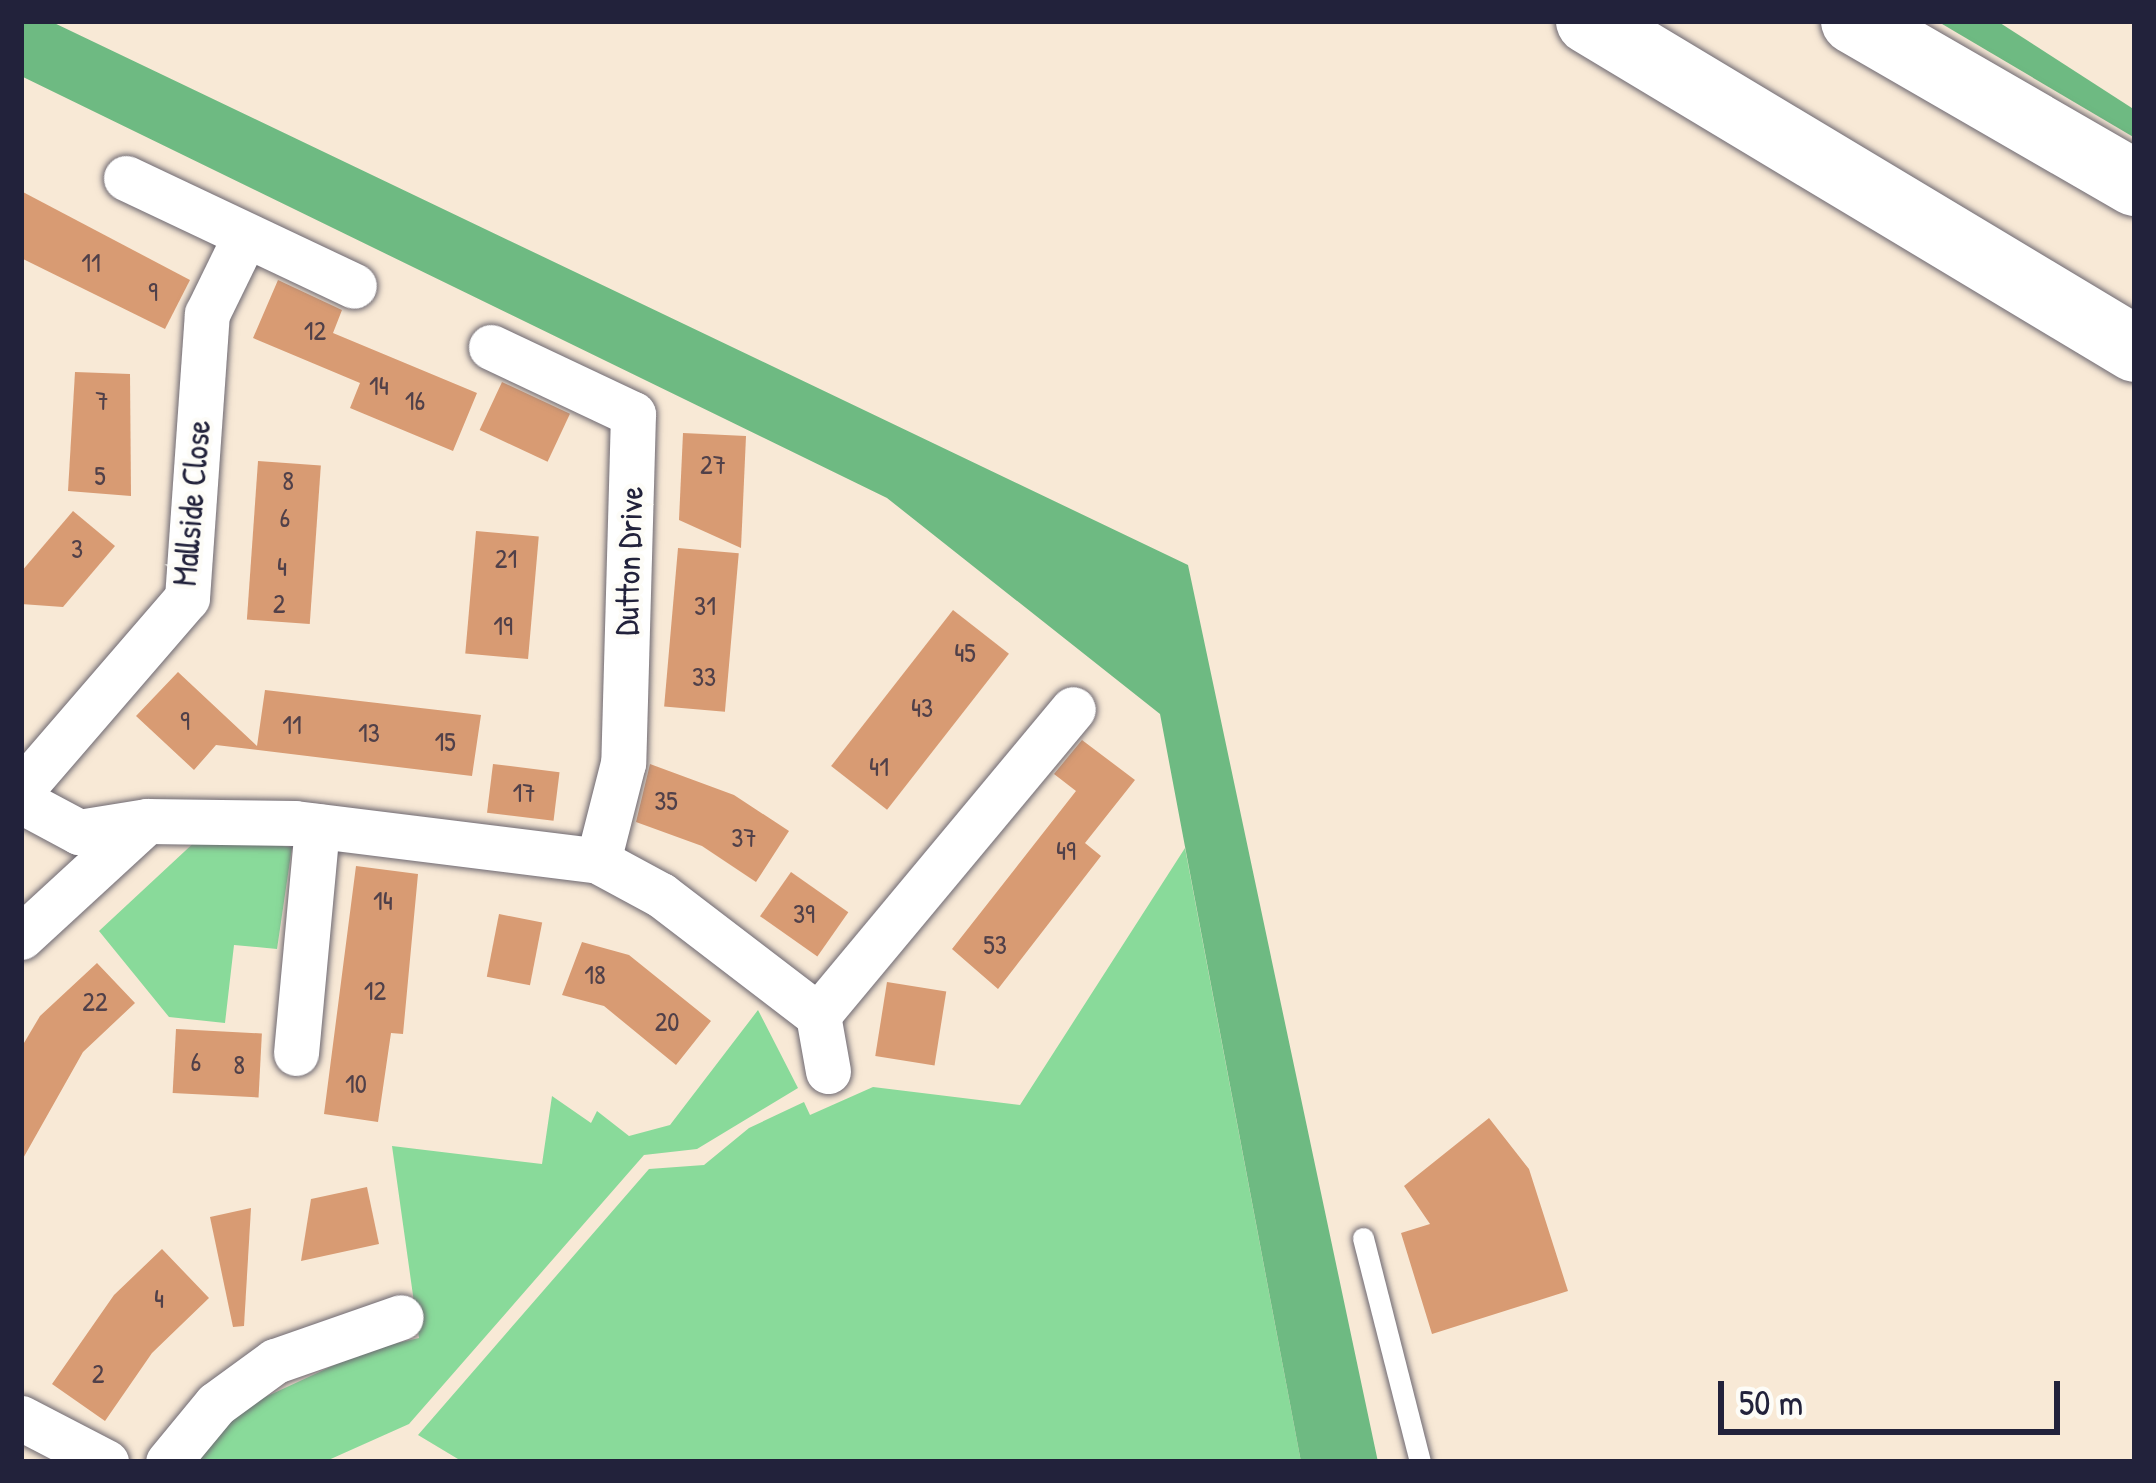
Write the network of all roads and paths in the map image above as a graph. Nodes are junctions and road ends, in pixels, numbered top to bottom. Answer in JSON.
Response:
{"nodes":[{"id":1,"x":1589,"y":21,"type":"edge"},
{"id":2,"x":1854,"y":21,"type":"edge"},
{"id":3,"x":126,"y":178,"type":"dead end"},
{"id":4,"x":2135,"y":183,"type":"edge"},
{"id":5,"x":245,"y":236,"type":"junction"},
{"id":6,"x":354,"y":286,"type":"dead end"},
{"id":7,"x":491,"y":347,"type":"dead end"},
{"id":8,"x":2135,"y":349,"type":"edge"},
{"id":9,"x":1073,"y":709,"type":"dead end"},
{"id":10,"x":21,"y":790,"type":"edge"},
{"id":11,"x":21,"y":801,"type":"edge"},
{"id":12,"x":147,"y":821,"type":"junction"},
{"id":13,"x":316,"y":826,"type":"junction"},
{"id":14,"x":79,"y":832,"type":"junction"},
{"id":15,"x":598,"y":861,"type":"junction"},
{"id":16,"x":21,"y":922,"type":"edge"},
{"id":17,"x":21,"y":937,"type":"edge"},
{"id":18,"x":818,"y":1015,"type":"junction"},
{"id":19,"x":296,"y":1053,"type":"dead end"},
{"id":20,"x":828,"y":1071,"type":"dead end"},
{"id":21,"x":1363,"y":1238,"type":"dead end"},
{"id":22,"x":401,"y":1317,"type":"dead end"},
{"id":23,"x":21,"y":1418,"type":"edge"},
{"id":24,"x":106,"y":1462,"type":"edge"},
{"id":25,"x":168,"y":1462,"type":"edge"},
{"id":26,"x":1420,"y":1462,"type":"edge"}],
"edges":[{"from":1,"to":8,"type":"highway"},
{"from":2,"to":4,"type":"highway"},
{"from":3,"to":5,"type":"street"},
{"from":5,"to":6,"type":"street"},
{"from":5,"to":10,"type":"street","name":"Mallside Close"},
{"from":7,"to":15,"type":"street","name":"Dutton Drive"},
{"from":9,"to":18,"type":"street"},
{"from":11,"to":14,"type":"street"},
{"from":12,"to":13,"type":"street"},
{"from":12,"to":14,"type":"street"},
{"from":12,"to":17,"type":"street"},
{"from":13,"to":15,"type":"street"},
{"from":13,"to":19,"type":"street"},
{"from":14,"to":16,"type":"street"},
{"from":15,"to":18,"type":"street"},
{"from":18,"to":20,"type":"street"},
{"from":21,"to":26,"type":"lane"},
{"from":22,"to":25,"type":"street"},
{"from":23,"to":24,"type":"street"}]}
